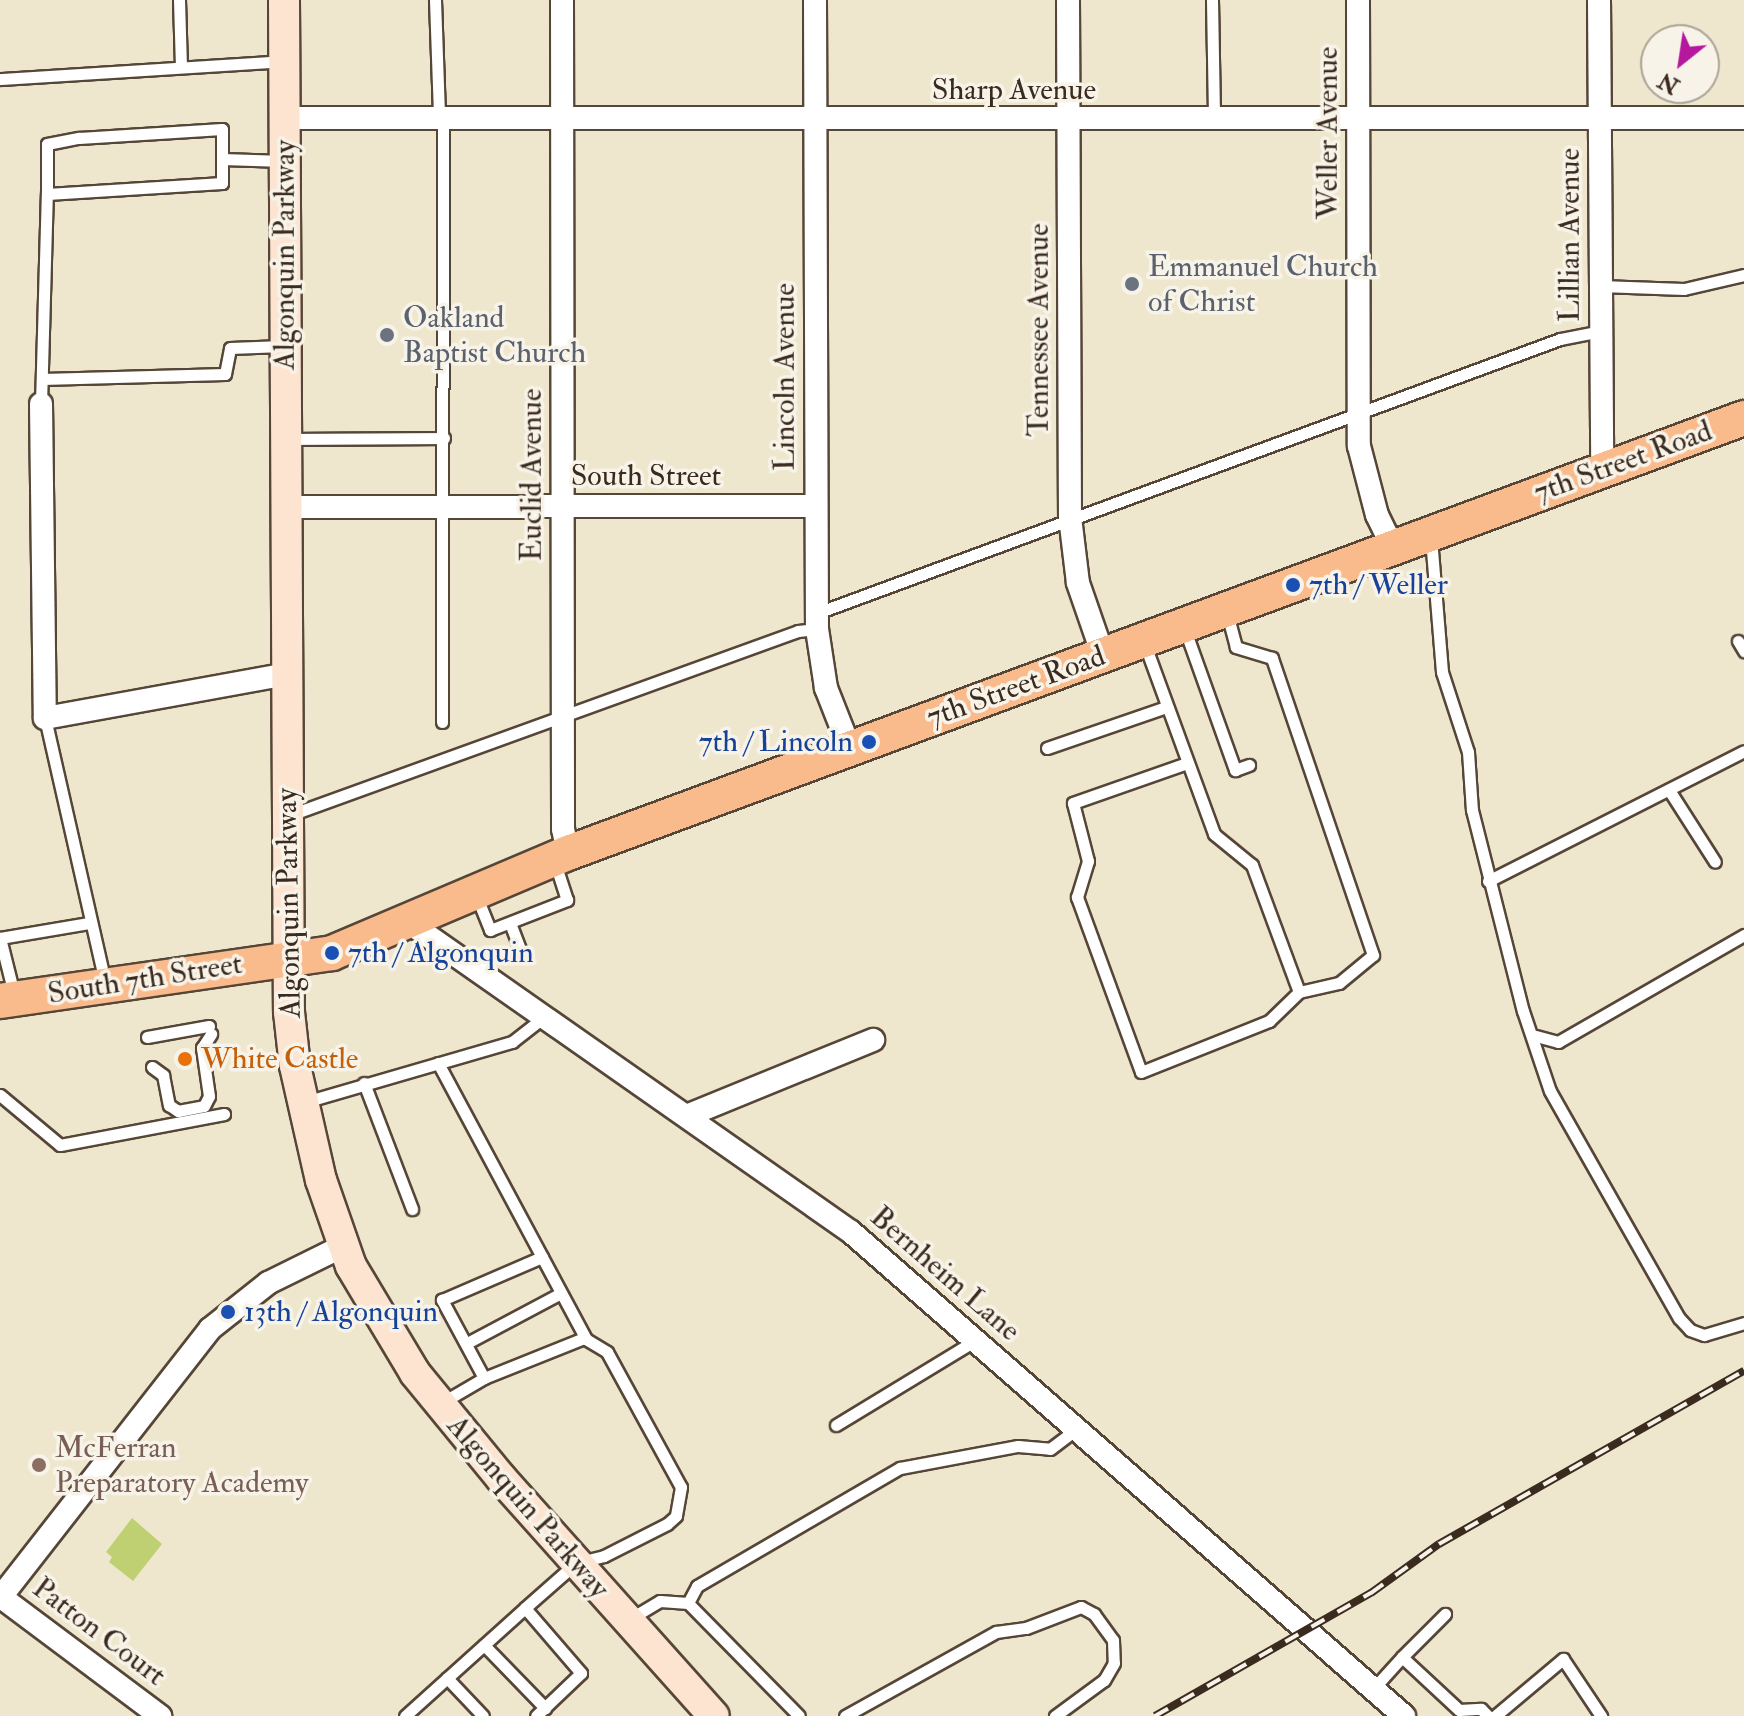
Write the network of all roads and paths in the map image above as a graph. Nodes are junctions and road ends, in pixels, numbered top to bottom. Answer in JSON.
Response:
{"nodes":[{"id":1,"x":179,"y":0,"type":"edge"},
{"id":2,"x":284,"y":0,"type":"edge"},
{"id":3,"x":435,"y":0,"type":"edge"},
{"id":4,"x":562,"y":0,"type":"edge"},
{"id":5,"x":815,"y":0,"type":"edge"},
{"id":6,"x":1068,"y":0,"type":"edge"},
{"id":7,"x":1212,"y":0,"type":"edge"},
{"id":8,"x":1358,"y":0,"type":"edge"},
{"id":9,"x":1599,"y":0,"type":"edge"},
{"id":10,"x":284,"y":61,"type":"junction"},
{"id":11,"x":181,"y":67,"type":"junction"},
{"id":12,"x":0,"y":79,"type":"edge"},
{"id":13,"x":441,"y":116,"type":"junction"},
{"id":14,"x":562,"y":116,"type":"junction"},
{"id":15,"x":284,"y":118,"type":"junction"},
{"id":16,"x":1214,"y":118,"type":"junction"},
{"id":17,"x":1744,"y":118,"type":"edge"},
{"id":18,"x":815,"y":120,"type":"junction"},
{"id":19,"x":1068,"y":120,"type":"junction"},
{"id":20,"x":1358,"y":120,"type":"junction"},
{"id":21,"x":1599,"y":120,"type":"junction"},
{"id":22,"x":222,"y":159,"type":"junction"},
{"id":23,"x":284,"y":161,"type":"junction"},
{"id":24,"x":47,"y":194,"type":"junction"},
{"id":25,"x":1744,"y":275,"type":"edge"},
{"id":26,"x":1600,"y":286,"type":"junction"},
{"id":27,"x":1601,"y":331,"type":"junction"},
{"id":28,"x":285,"y":346,"type":"junction"},
{"id":29,"x":42,"y":379,"type":"junction"},
{"id":30,"x":41,"y":404,"type":"joint"},
{"id":31,"x":1358,"y":414,"type":"junction"},
{"id":32,"x":1744,"y":418,"type":"edge"},
{"id":33,"x":444,"y":438,"type":"junction"},
{"id":34,"x":285,"y":439,"type":"junction"},
{"id":35,"x":1602,"y":470,"type":"junction"},
{"id":36,"x":444,"y":506,"type":"junction"},
{"id":37,"x":562,"y":506,"type":"junction"},
{"id":38,"x":815,"y":506,"type":"junction"},
{"id":39,"x":285,"y":507,"type":"junction"},
{"id":40,"x":1070,"y":520,"type":"junction"},
{"id":41,"x":1430,"y":534,"type":"junction"},
{"id":42,"x":1393,"y":548,"type":"junction"},
{"id":43,"x":1225,"y":610,"type":"junction"},
{"id":44,"x":817,"y":621,"type":"junction"},
{"id":45,"x":1184,"y":626,"type":"junction"},
{"id":46,"x":1144,"y":640,"type":"junction"},
{"id":47,"x":1103,"y":655,"type":"junction"},
{"id":48,"x":286,"y":674,"type":"junction"},
{"id":49,"x":1166,"y":707,"type":"junction"},
{"id":50,"x":45,"y":718,"type":"junction"},
{"id":51,"x":562,"y":720,"type":"junction"},
{"id":52,"x":442,"y":722,"type":"dead end"},
{"id":53,"x":1047,"y":748,"type":"dead end"},
{"id":54,"x":850,"y":749,"type":"junction"},
{"id":55,"x":1744,"y":751,"type":"edge"},
{"id":56,"x":1187,"y":763,"type":"junction"},
{"id":57,"x":1249,"y":765,"type":"dead end"},
{"id":58,"x":1669,"y":790,"type":"junction"},
{"id":59,"x":287,"y":816,"type":"junction"},
{"id":60,"x":560,"y":856,"type":"junction"},
{"id":61,"x":1715,"y":862,"type":"dead end"},
{"id":62,"x":1488,"y":881,"type":"junction"},
{"id":63,"x":476,"y":894,"type":"junction"},
{"id":64,"x":89,"y":923,"type":"junction"},
{"id":65,"x":510,"y":923,"type":"junction"},
{"id":66,"x":411,"y":924,"type":"junction"},
{"id":67,"x":1744,"y":935,"type":"edge"},
{"id":68,"x":522,"y":955,"type":"dead end"},
{"id":69,"x":290,"y":961,"type":"junction"},
{"id":70,"x":106,"y":983,"type":"junction"},
{"id":71,"x":1299,"y":992,"type":"junction"},
{"id":72,"x":8,"y":1000,"type":"edge"},
{"id":73,"x":544,"y":1017,"type":"junction"},
{"id":74,"x":1536,"y":1036,"type":"junction"},
{"id":75,"x":147,"y":1037,"type":"dead end"},
{"id":76,"x":873,"y":1040,"type":"dead end"},
{"id":77,"x":438,"y":1063,"type":"junction"},
{"id":78,"x":152,"y":1067,"type":"dead end"},
{"id":79,"x":364,"y":1083,"type":"junction"},
{"id":80,"x":0,"y":1095,"type":"edge"},
{"id":81,"x":305,"y":1102,"type":"junction"},
{"id":82,"x":224,"y":1114,"type":"dead end"},
{"id":83,"x":689,"y":1115,"type":"junction"},
{"id":84,"x":412,"y":1209,"type":"dead end"},
{"id":85,"x":343,"y":1246,"type":"junction"},
{"id":86,"x":542,"y":1257,"type":"junction"},
{"id":87,"x":561,"y":1293,"type":"junction"},
{"id":88,"x":1744,"y":1323,"type":"edge"},
{"id":89,"x":586,"y":1339,"type":"junction"},
{"id":90,"x":977,"y":1339,"type":"junction"},
{"id":91,"x":467,"y":1343,"type":"junction"},
{"id":92,"x":484,"y":1378,"type":"junction"},
{"id":93,"x":439,"y":1404,"type":"junction"},
{"id":94,"x":836,"y":1425,"type":"dead end"},
{"id":95,"x":1078,"y":1428,"type":"junction"},
{"id":96,"x":576,"y":1563,"type":"junction"},
{"id":97,"x":0,"y":1597,"type":"edge"},
{"id":98,"x":688,"y":1603,"type":"junction"},
{"id":99,"x":525,"y":1608,"type":"junction"},
{"id":100,"x":1445,"y":1614,"type":"dead end"},
{"id":101,"x":628,"y":1620,"type":"junction"},
{"id":102,"x":484,"y":1645,"type":"junction"},
{"id":103,"x":1402,"y":1657,"type":"junction"},
{"id":104,"x":447,"y":1678,"type":"junction"},
{"id":105,"x":1373,"y":1689,"type":"junction"},
{"id":106,"x":540,"y":1712,"type":"edge"},
{"id":107,"x":414,"y":1713,"type":"edge"},
{"id":108,"x":160,"y":1716,"type":"edge"},
{"id":109,"x":483,"y":1716,"type":"edge"},
{"id":110,"x":714,"y":1716,"type":"edge"},
{"id":111,"x":799,"y":1716,"type":"edge"},
{"id":112,"x":845,"y":1716,"type":"edge"},
{"id":113,"x":1055,"y":1716,"type":"edge"},
{"id":114,"x":1404,"y":1716,"type":"edge"},
{"id":115,"x":1488,"y":1716,"type":"edge"},
{"id":116,"x":1495,"y":1716,"type":"edge"},
{"id":117,"x":1601,"y":1716,"type":"edge"}],
"edges":[{"from":1,"to":11,"type":"lane"},
{"from":2,"to":10,"type":"main road","name":"Algonquin Parkway"},
{"from":3,"to":13,"type":"lane"},
{"from":4,"to":14,"type":"street","name":"Euclid Avenue"},
{"from":5,"to":18,"type":"street","name":"Lincoln Avenue"},
{"from":6,"to":19,"type":"street","name":"Tennessee Avenue"},
{"from":7,"to":16,"type":"lane"},
{"from":8,"to":20,"type":"street","name":"Weller Avenue"},
{"from":9,"to":21,"type":"street","name":"Lillian Avenue"},
{"from":10,"to":11,"type":"lane"},
{"from":10,"to":15,"type":"main road","name":"Algonquin Parkway"},
{"from":11,"to":12,"type":"lane"},
{"from":13,"to":14,"type":"street","name":"Sharp Avenue"},
{"from":13,"to":15,"type":"street","name":"Sharp Avenue"},
{"from":13,"to":33,"type":"lane"},
{"from":14,"to":18,"type":"street","name":"Sharp Avenue"},
{"from":14,"to":37,"type":"street","name":"Euclid Avenue"},
{"from":15,"to":23,"type":"main road","name":"Algonquin Parkway"},
{"from":16,"to":19,"type":"street","name":"Sharp Avenue"},
{"from":16,"to":20,"type":"street","name":"Sharp Avenue"},
{"from":17,"to":21,"type":"street","name":"Sharp Avenue"},
{"from":18,"to":19,"type":"street","name":"Sharp Avenue"},
{"from":18,"to":38,"type":"street","name":"Lincoln Avenue"},
{"from":19,"to":40,"type":"street","name":"Tennessee Avenue"},
{"from":20,"to":21,"type":"street","name":"Sharp Avenue"},
{"from":20,"to":31,"type":"street","name":"Weller Avenue"},
{"from":21,"to":26,"type":"street","name":"Lillian Avenue"},
{"from":22,"to":23,"type":"lane"},
{"from":22,"to":24,"type":"lane"},
{"from":22,"to":24,"type":"lane"},
{"from":23,"to":28,"type":"main road","name":"Algonquin Parkway"},
{"from":24,"to":29,"type":"lane"},
{"from":25,"to":26,"type":"lane"},
{"from":26,"to":27,"type":"street","name":"Lillian Avenue"},
{"from":27,"to":31,"type":"lane"},
{"from":27,"to":35,"type":"street","name":"Lillian Avenue"},
{"from":28,"to":29,"type":"lane"},
{"from":28,"to":34,"type":"main road","name":"Algonquin Parkway"},
{"from":29,"to":30,"type":"lane"},
{"from":30,"to":50,"type":"street"},
{"from":31,"to":40,"type":"lane"},
{"from":31,"to":42,"type":"street","name":"Weller Avenue"},
{"from":32,"to":35,"type":"main road","name":"7th Street Road"},
{"from":33,"to":34,"type":"lane"},
{"from":33,"to":36,"type":"lane"},
{"from":34,"to":39,"type":"main road","name":"Algonquin Parkway"},
{"from":35,"to":41,"type":"main road","name":"7th Street Road"},
{"from":36,"to":37,"type":"street","name":"South Street"},
{"from":36,"to":39,"type":"street","name":"South Street"},
{"from":36,"to":52,"type":"lane"},
{"from":37,"to":38,"type":"street","name":"South Street"},
{"from":37,"to":51,"type":"street","name":"Euclid Avenue"},
{"from":38,"to":44,"type":"street","name":"Lincoln Avenue"},
{"from":39,"to":48,"type":"main road","name":"Algonquin Parkway"},
{"from":40,"to":44,"type":"lane"},
{"from":40,"to":47,"type":"street","name":"Tennessee Avenue"},
{"from":41,"to":42,"type":"main road","name":"7th Street Road"},
{"from":41,"to":62,"type":"lane"},
{"from":42,"to":43,"type":"main road","name":"7th Street Road"},
{"from":43,"to":45,"type":"main road","name":"7th Street Road"},
{"from":43,"to":71,"type":"lane"},
{"from":44,"to":51,"type":"lane"},
{"from":44,"to":54,"type":"street","name":"Lincoln Avenue"},
{"from":45,"to":46,"type":"main road","name":"7th Street Road"},
{"from":45,"to":57,"type":"lane"},
{"from":46,"to":47,"type":"main road","name":"7th Street Road"},
{"from":46,"to":49,"type":"lane"},
{"from":47,"to":54,"type":"main road","name":"7th Street Road"},
{"from":48,"to":50,"type":"street"},
{"from":48,"to":59,"type":"main road","name":"Algonquin Parkway"},
{"from":49,"to":53,"type":"lane"},
{"from":49,"to":56,"type":"lane"},
{"from":50,"to":64,"type":"lane"},
{"from":51,"to":59,"type":"lane"},
{"from":51,"to":60,"type":"street","name":"Euclid Avenue"},
{"from":54,"to":60,"type":"main road","name":"7th Street Road"},
{"from":55,"to":58,"type":"lane"},
{"from":56,"to":71,"type":"lane"},
{"from":56,"to":71,"type":"lane"},
{"from":58,"to":61,"type":"lane"},
{"from":58,"to":62,"type":"lane"},
{"from":59,"to":69,"type":"main road","name":"Algonquin Parkway"},
{"from":60,"to":63,"type":"main road","name":"7th Street Road"},
{"from":60,"to":65,"type":"lane"},
{"from":62,"to":74,"type":"lane"},
{"from":63,"to":65,"type":"lane"},
{"from":63,"to":66,"type":"main road","name":"7th Street Road"},
{"from":64,"to":70,"type":"lane"},
{"from":64,"to":72,"type":"lane"},
{"from":65,"to":68,"type":"lane"},
{"from":66,"to":69,"type":"main road","name":"7th Street Road"},
{"from":66,"to":73,"type":"street","name":"Bernheim Lane"},
{"from":67,"to":74,"type":"lane"},
{"from":69,"to":70,"type":"main road","name":"South 7th Street"},
{"from":69,"to":81,"type":"main road","name":"Algonquin Parkway"},
{"from":70,"to":72,"type":"main road","name":"South 7th Street"},
{"from":73,"to":77,"type":"lane"},
{"from":73,"to":83,"type":"street","name":"Bernheim Lane"},
{"from":74,"to":88,"type":"lane"},
{"from":75,"to":78,"type":"lane"},
{"from":76,"to":83,"type":"street"},
{"from":77,"to":79,"type":"lane"},
{"from":77,"to":86,"type":"lane"},
{"from":79,"to":81,"type":"lane"},
{"from":79,"to":84,"type":"lane"},
{"from":80,"to":82,"type":"lane"},
{"from":81,"to":85,"type":"main road","name":"Algonquin Parkway"},
{"from":83,"to":90,"type":"street","name":"Bernheim Lane"},
{"from":85,"to":93,"type":"main road","name":"Algonquin Parkway"},
{"from":85,"to":97,"type":"street"},
{"from":86,"to":87,"type":"lane"},
{"from":86,"to":91,"type":"lane"},
{"from":87,"to":89,"type":"lane"},
{"from":87,"to":91,"type":"lane"},
{"from":89,"to":92,"type":"lane"},
{"from":89,"to":96,"type":"lane"},
{"from":90,"to":94,"type":"lane"},
{"from":90,"to":95,"type":"street","name":"Bernheim Lane"},
{"from":91,"to":92,"type":"lane"},
{"from":92,"to":93,"type":"lane"},
{"from":93,"to":96,"type":"main road","name":"Algonquin Parkway"},
{"from":95,"to":98,"type":"lane"},
{"from":95,"to":105,"type":"street","name":"Bernheim Lane"},
{"from":96,"to":99,"type":"lane"},
{"from":96,"to":101,"type":"main road","name":"Algonquin Parkway"},
{"from":97,"to":108,"type":"street","name":"Patton Court"},
{"from":98,"to":101,"type":"lane"},
{"from":98,"to":111,"type":"lane"},
{"from":99,"to":102,"type":"lane"},
{"from":99,"to":106,"type":"lane"},
{"from":100,"to":103,"type":"lane"},
{"from":101,"to":110,"type":"main road","name":"Algonquin Parkway"},
{"from":102,"to":104,"type":"lane"},
{"from":102,"to":106,"type":"lane"},
{"from":103,"to":105,"type":"lane"},
{"from":103,"to":115,"type":"lane"},
{"from":104,"to":107,"type":"lane"},
{"from":104,"to":109,"type":"lane"},
{"from":105,"to":114,"type":"street","name":"Bernheim Lane"},
{"from":112,"to":113,"type":"lane"},
{"from":116,"to":117,"type":"lane"}]}
